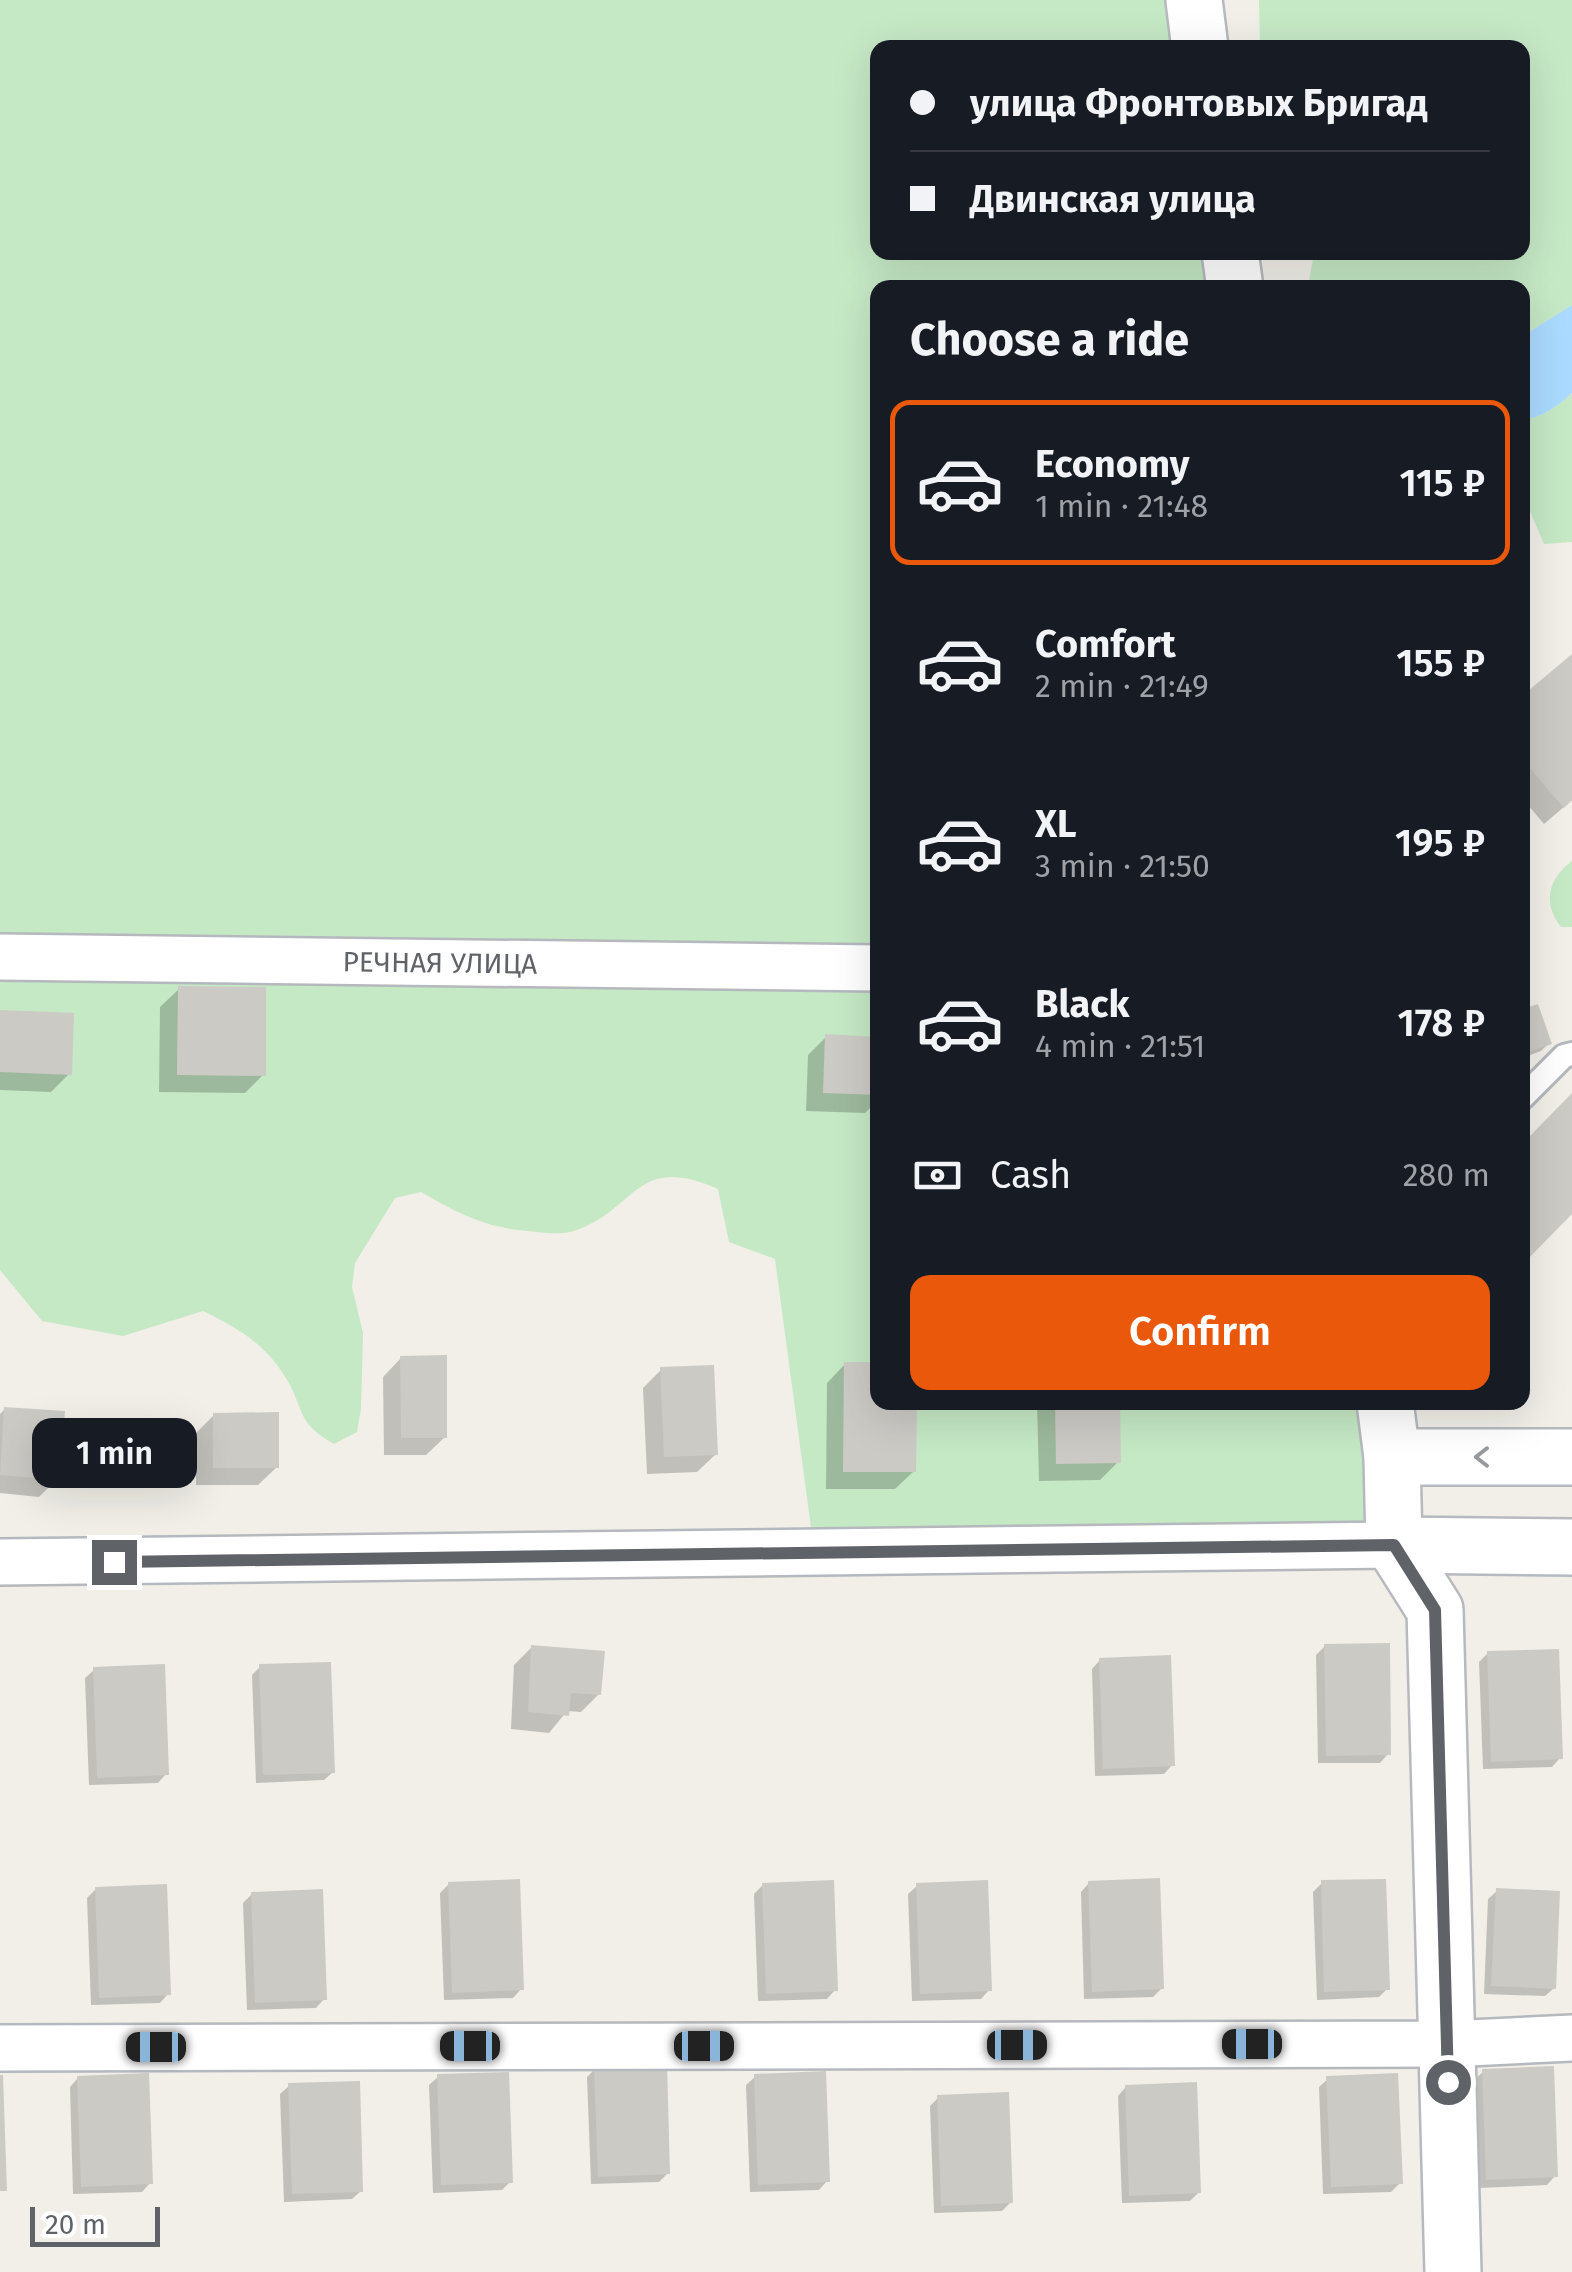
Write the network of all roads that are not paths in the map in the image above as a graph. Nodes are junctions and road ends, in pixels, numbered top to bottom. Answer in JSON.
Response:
{"nodes":[{"id":1,"x":1194,"y":0,"type":"edge"},
{"id":2,"x":1199,"y":40,"type":"edge"},
{"id":3,"x":0,"y":956,"type":"edge"},
{"id":4,"x":870,"y":968,"type":"edge"},
{"id":5,"x":1572,"y":1054,"type":"edge"},
{"id":6,"x":1530,"y":1090,"type":"edge"},
{"id":7,"x":1386,"y":1410,"type":"edge"},
{"id":8,"x":1392,"y":1457,"type":"junction"},
{"id":9,"x":1572,"y":1457,"type":"edge"},
{"id":10,"x":1394,"y":1545,"type":"junction"},
{"id":11,"x":1572,"y":1546,"type":"edge"},
{"id":12,"x":0,"y":1562,"type":"edge"},
{"id":13,"x":1572,"y":2038,"type":"edge"},
{"id":14,"x":1448,"y":2044,"type":"junction"},
{"id":15,"x":0,"y":2048,"type":"edge"},
{"id":16,"x":1452,"y":2272,"type":"edge"}],
"edges":[{"from":1,"to":2,"type":"main road"},
{"from":3,"to":4,"type":"street","name":"РЕЧНАЯ УЛИЦА"},
{"from":5,"to":6,"type":"lane"},
{"from":7,"to":8,"type":"main road"},
{"from":9,"to":8,"type":"main road","one_way":true},
{"from":8,"to":10,"type":"main road"},
{"from":10,"to":11,"type":"main road"},
{"from":10,"to":12,"type":"street"},
{"from":10,"to":14,"type":"main road"},
{"from":13,"to":14,"type":"street"},
{"from":14,"to":15,"type":"street"},
{"from":14,"to":16,"type":"main road"}]}
